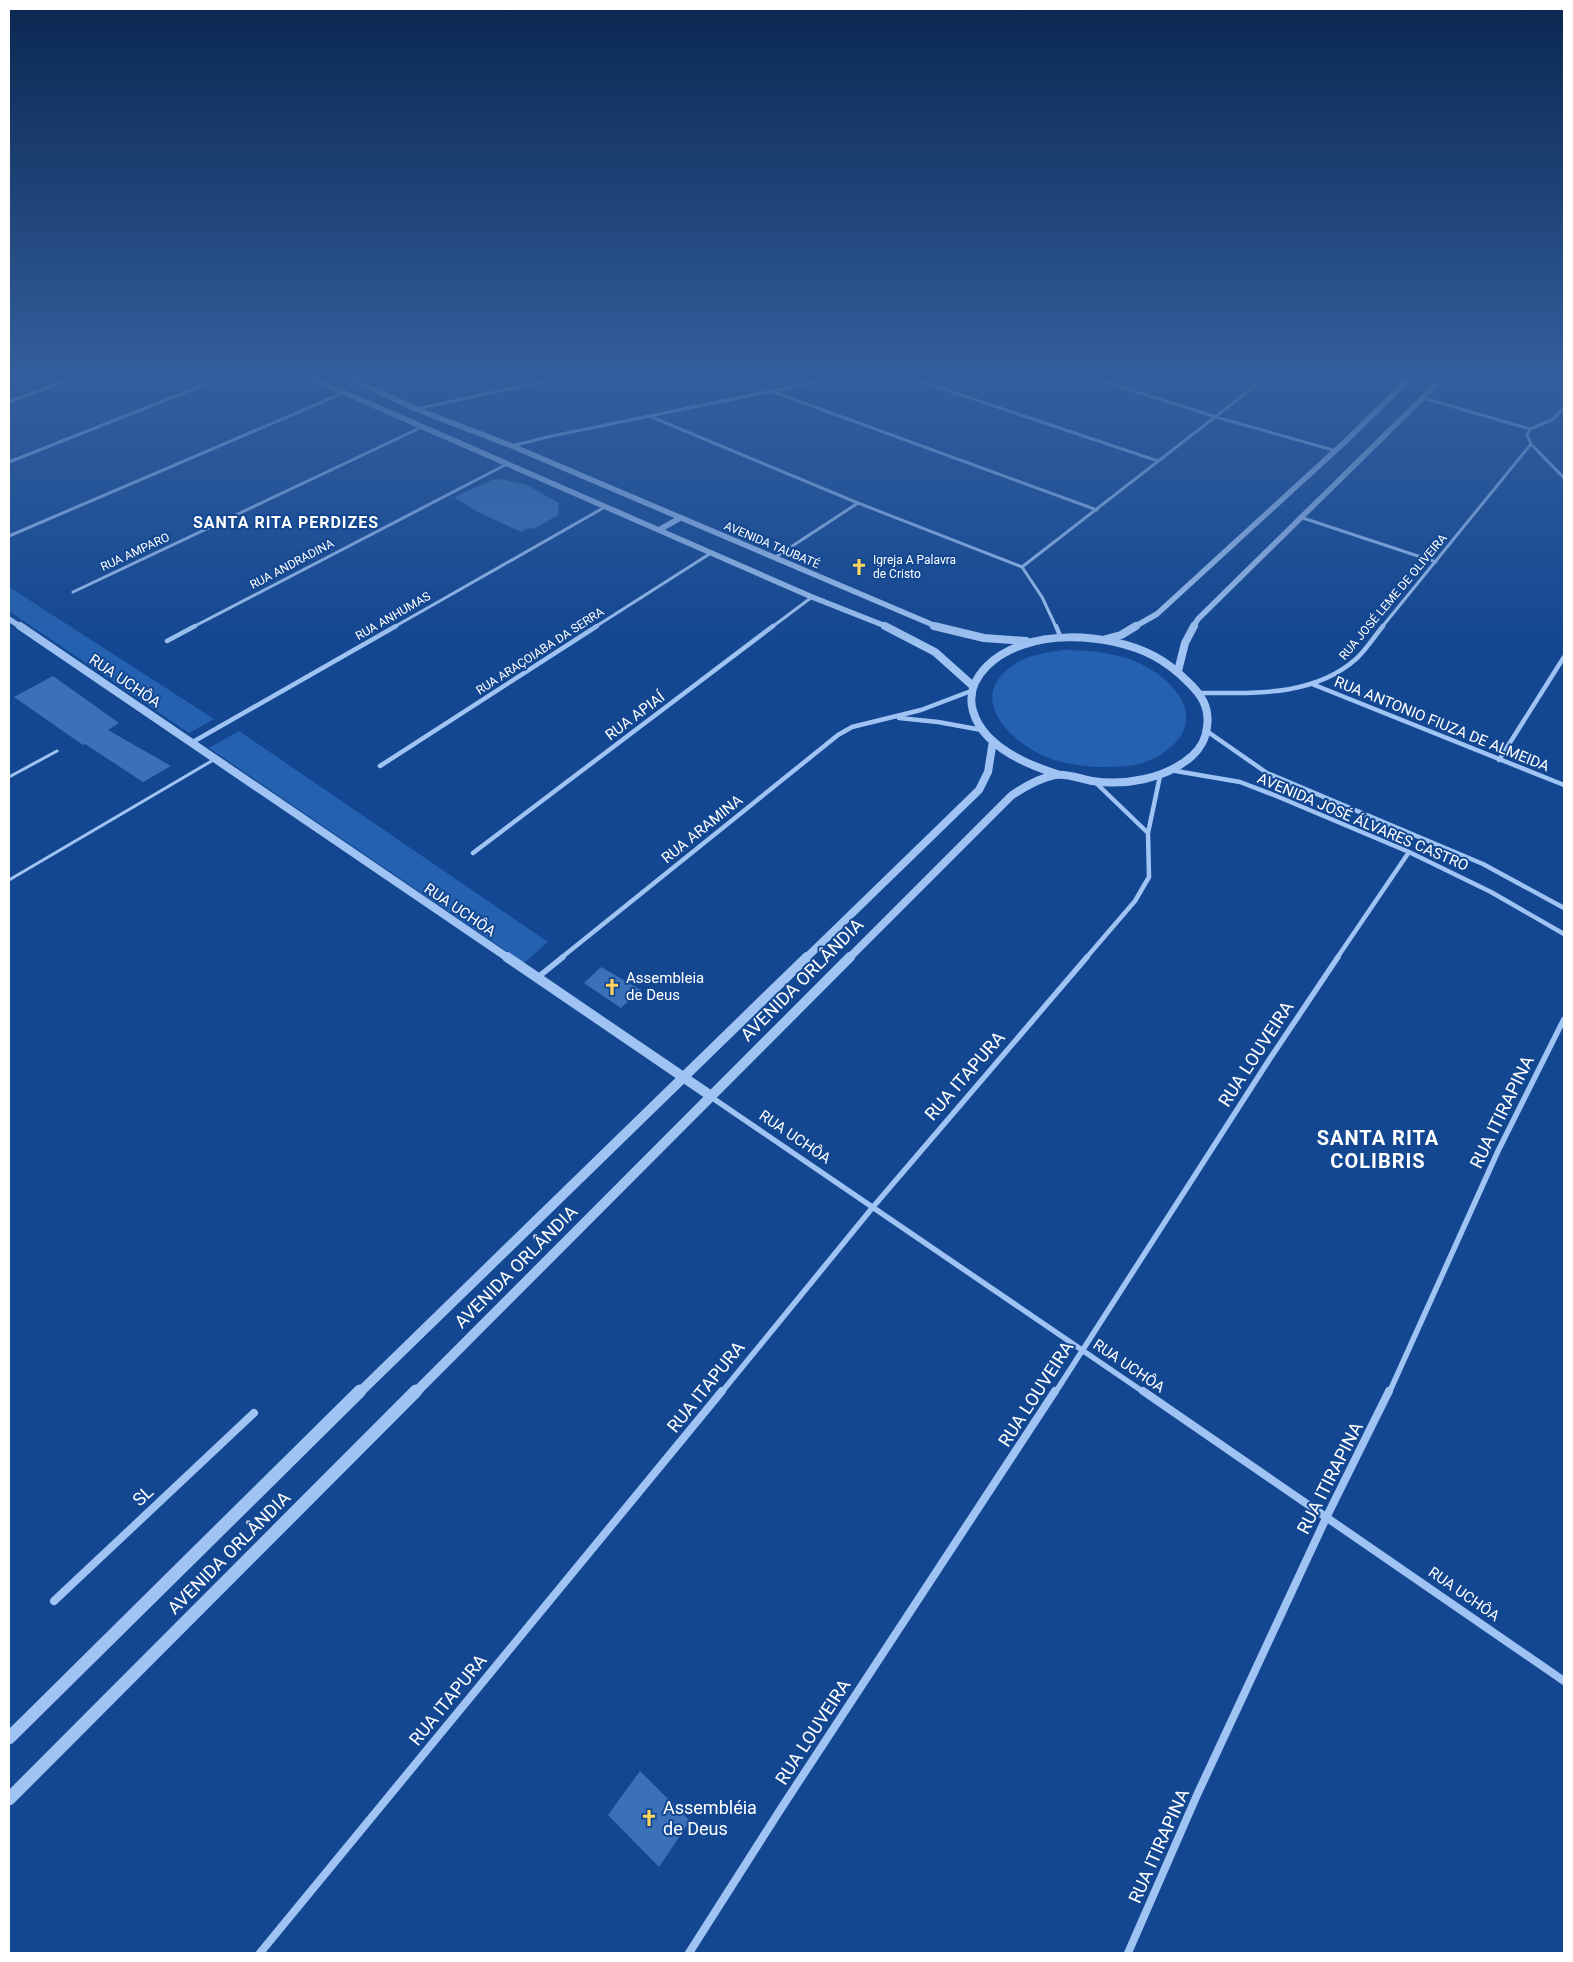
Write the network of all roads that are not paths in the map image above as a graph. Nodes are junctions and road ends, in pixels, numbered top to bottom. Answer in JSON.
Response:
{"nodes":[{"id":1,"x":170,"y":467,"type":"edge"},
{"id":2,"x":338,"y":467,"type":"edge"},
{"id":3,"x":501,"y":467,"type":"edge"},
{"id":4,"x":512,"y":467,"type":"edge"},
{"id":5,"x":560,"y":467,"type":"edge"},
{"id":6,"x":770,"y":467,"type":"edge"},
{"id":7,"x":978,"y":467,"type":"edge"},
{"id":8,"x":1151,"y":467,"type":"edge"},
{"id":9,"x":1315,"y":467,"type":"edge"},
{"id":10,"x":1352,"y":467,"type":"edge"},
{"id":11,"x":1513,"y":467,"type":"edge"},
{"id":12,"x":1553,"y":467,"type":"edge"},
{"id":13,"x":1564,"y":478,"type":"edge"},
{"id":14,"x":858,"y":503,"type":"junction"},
{"id":15,"x":605,"y":506,"type":"junction"},
{"id":16,"x":1097,"y":510,"type":"junction"},
{"id":17,"x":1300,"y":517,"type":"junction"},
{"id":18,"x":680,"y":518,"type":"junction"},
{"id":19,"x":659,"y":530,"type":"junction"},
{"id":20,"x":9,"y":536,"type":"edge"},
{"id":21,"x":711,"y":553,"type":"junction"},
{"id":22,"x":774,"y":558,"type":"junction"},
{"id":23,"x":1436,"y":562,"type":"junction"},
{"id":24,"x":1022,"y":566,"type":"junction"},
{"id":25,"x":73,"y":592,"type":"dead end"},
{"id":26,"x":812,"y":597,"type":"junction"},
{"id":27,"x":9,"y":619,"type":"edge"},
{"id":28,"x":1061,"y":638,"type":"junction"},
{"id":29,"x":1101,"y":640,"type":"junction"},
{"id":30,"x":167,"y":641,"type":"dead end"},
{"id":31,"x":1033,"y":641,"type":"junction"},
{"id":32,"x":1564,"y":657,"type":"edge"},
{"id":33,"x":1178,"y":671,"type":"junction"},
{"id":34,"x":1312,"y":684,"type":"junction"},
{"id":35,"x":972,"y":688,"type":"junction"},
{"id":36,"x":1200,"y":693,"type":"junction"},
{"id":37,"x":893,"y":718,"type":"junction"},
{"id":38,"x":982,"y":730,"type":"junction"},
{"id":39,"x":1208,"y":732,"type":"junction"},
{"id":40,"x":993,"y":741,"type":"junction"},
{"id":41,"x":191,"y":742,"type":"junction"},
{"id":42,"x":58,"y":751,"type":"dead end"},
{"id":43,"x":215,"y":758,"type":"junction"},
{"id":44,"x":1499,"y":760,"type":"junction"},
{"id":45,"x":380,"y":766,"type":"dead end"},
{"id":46,"x":1170,"y":770,"type":"junction"},
{"id":47,"x":1057,"y":774,"type":"junction"},
{"id":48,"x":1160,"y":776,"type":"junction"},
{"id":49,"x":9,"y":777,"type":"edge"},
{"id":50,"x":1094,"y":781,"type":"junction"},
{"id":51,"x":1564,"y":785,"type":"edge"},
{"id":52,"x":1148,"y":833,"type":"junction"},
{"id":53,"x":1409,"y":852,"type":"junction"},
{"id":54,"x":472,"y":853,"type":"dead end"},
{"id":55,"x":9,"y":880,"type":"edge"},
{"id":56,"x":1564,"y":908,"type":"edge"},
{"id":57,"x":1564,"y":934,"type":"edge"},
{"id":58,"x":536,"y":979,"type":"junction"},
{"id":59,"x":1564,"y":1019,"type":"edge"},
{"id":60,"x":683,"y":1077,"type":"junction"},
{"id":61,"x":711,"y":1096,"type":"junction"},
{"id":62,"x":873,"y":1207,"type":"junction"},
{"id":63,"x":1082,"y":1351,"type":"junction"},
{"id":64,"x":254,"y":1413,"type":"dead end"},
{"id":65,"x":1327,"y":1516,"type":"junction"},
{"id":66,"x":54,"y":1601,"type":"dead end"},
{"id":67,"x":1564,"y":1681,"type":"edge"},
{"id":68,"x":9,"y":1738,"type":"edge"},
{"id":69,"x":9,"y":1799,"type":"edge"},
{"id":70,"x":260,"y":1953,"type":"edge"},
{"id":71,"x":690,"y":1953,"type":"edge"},
{"id":72,"x":1128,"y":1953,"type":"edge"}],
"edges":[{"from":1,"to":20,"type":"street"},
{"from":2,"to":25,"type":"street","name":"RUA AMPARO"},
{"from":3,"to":30,"type":"street","name":"RUA ANDRADINA"},
{"from":4,"to":15,"type":"street"},
{"from":5,"to":18,"type":"street","name":"AVENIDA TAUBATÉ"},
{"from":6,"to":14,"type":"street"},
{"from":7,"to":16,"type":"street"},
{"from":8,"to":16,"type":"street"},
{"from":9,"to":29,"type":"street"},
{"from":10,"to":17,"type":"street"},
{"from":11,"to":23,"type":"street","name":"RUA JOSÉ LEME DE OLIVEIRA"},
{"from":12,"to":13,"type":"street"},
{"from":14,"to":22,"type":"street"},
{"from":14,"to":24,"type":"street"},
{"from":15,"to":19,"type":"street"},
{"from":15,"to":41,"type":"street","name":"RUA ANHUMAS"},
{"from":16,"to":24,"type":"street"},
{"from":17,"to":23,"type":"street"},
{"from":17,"to":33,"type":"street"},
{"from":18,"to":19,"type":"street"},
{"from":18,"to":22,"type":"street","name":"AVENIDA TAUBATÉ"},
{"from":19,"to":21,"type":"street"},
{"from":21,"to":26,"type":"street"},
{"from":21,"to":45,"type":"street","name":"RUA ARAÇOIABA DA SERRA"},
{"from":22,"to":31,"type":"street","name":"AVENIDA TAUBATÉ"},
{"from":23,"to":34,"type":"street","name":"RUA JOSÉ LEME DE OLIVEIRA"},
{"from":24,"to":28,"type":"street"},
{"from":26,"to":35,"type":"street"},
{"from":26,"to":54,"type":"street","name":"RUA APIAÍ"},
{"from":27,"to":41,"type":"street","name":"RUA UCHÔA"},
{"from":28,"to":29,"type":"street"},
{"from":28,"to":31,"type":"street"},
{"from":29,"to":33,"type":"street"},
{"from":31,"to":35,"type":"street"},
{"from":32,"to":44,"type":"street"},
{"from":33,"to":36,"type":"street"},
{"from":34,"to":36,"type":"street","name":"RUA JOSÉ LEME DE OLIVEIRA"},
{"from":34,"to":44,"type":"street","name":"RUA ANTONIO FIUZA DE ALMEIDA"},
{"from":35,"to":37,"type":"street","name":"RUA ARAMINA"},
{"from":35,"to":38,"type":"street"},
{"from":36,"to":39,"type":"street"},
{"from":37,"to":38,"type":"street","name":"RUA ARAMINA"},
{"from":37,"to":58,"type":"street","name":"RUA ARAMINA"},
{"from":38,"to":40,"type":"street"},
{"from":39,"to":46,"type":"street"},
{"from":39,"to":56,"type":"street","name":"AVENIDA JOSÉ ÁLVARES CASTRO"},
{"from":40,"to":47,"type":"street"},
{"from":40,"to":60,"type":"street","name":"AVENIDA ORLÂNDIA"},
{"from":41,"to":43,"type":"street","name":"RUA UCHÔA"},
{"from":42,"to":49,"type":"lane"},
{"from":43,"to":55,"type":"lane"},
{"from":43,"to":58,"type":"street","name":"RUA UCHÔA"},
{"from":44,"to":51,"type":"street","name":"RUA ANTONIO FIUZA DE ALMEIDA"},
{"from":46,"to":48,"type":"street"},
{"from":46,"to":53,"type":"street","name":"AVENIDA JOSÉ ÁLVARES CASTRO"},
{"from":47,"to":50,"type":"street"},
{"from":47,"to":61,"type":"street","name":"AVENIDA ORLÂNDIA"},
{"from":48,"to":50,"type":"street"},
{"from":48,"to":52,"type":"street","name":"RUA ITAPURA"},
{"from":50,"to":52,"type":"street"},
{"from":52,"to":62,"type":"street","name":"RUA ITAPURA"},
{"from":53,"to":57,"type":"street","name":"AVENIDA JOSÉ ÁLVARES CASTRO"},
{"from":53,"to":63,"type":"street","name":"RUA LOUVEIRA"},
{"from":58,"to":60,"type":"street","name":"RUA UCHÔA"},
{"from":59,"to":65,"type":"street","name":"RUA ITIRAPINA"},
{"from":60,"to":61,"type":"street","name":"RUA UCHÔA"},
{"from":60,"to":68,"type":"street","name":"AVENIDA ORLÂNDIA"},
{"from":61,"to":62,"type":"street","name":"RUA UCHÔA"},
{"from":61,"to":69,"type":"street","name":"AVENIDA ORLÂNDIA"},
{"from":62,"to":63,"type":"street","name":"RUA UCHÔA"},
{"from":62,"to":70,"type":"street","name":"RUA ITAPURA"},
{"from":63,"to":65,"type":"street","name":"RUA UCHÔA"},
{"from":63,"to":71,"type":"street","name":"RUA LOUVEIRA"},
{"from":64,"to":66,"type":"street","name":"SL"},
{"from":65,"to":67,"type":"street","name":"RUA UCHÔA"},
{"from":65,"to":72,"type":"street","name":"RUA ITIRAPINA"}]}
